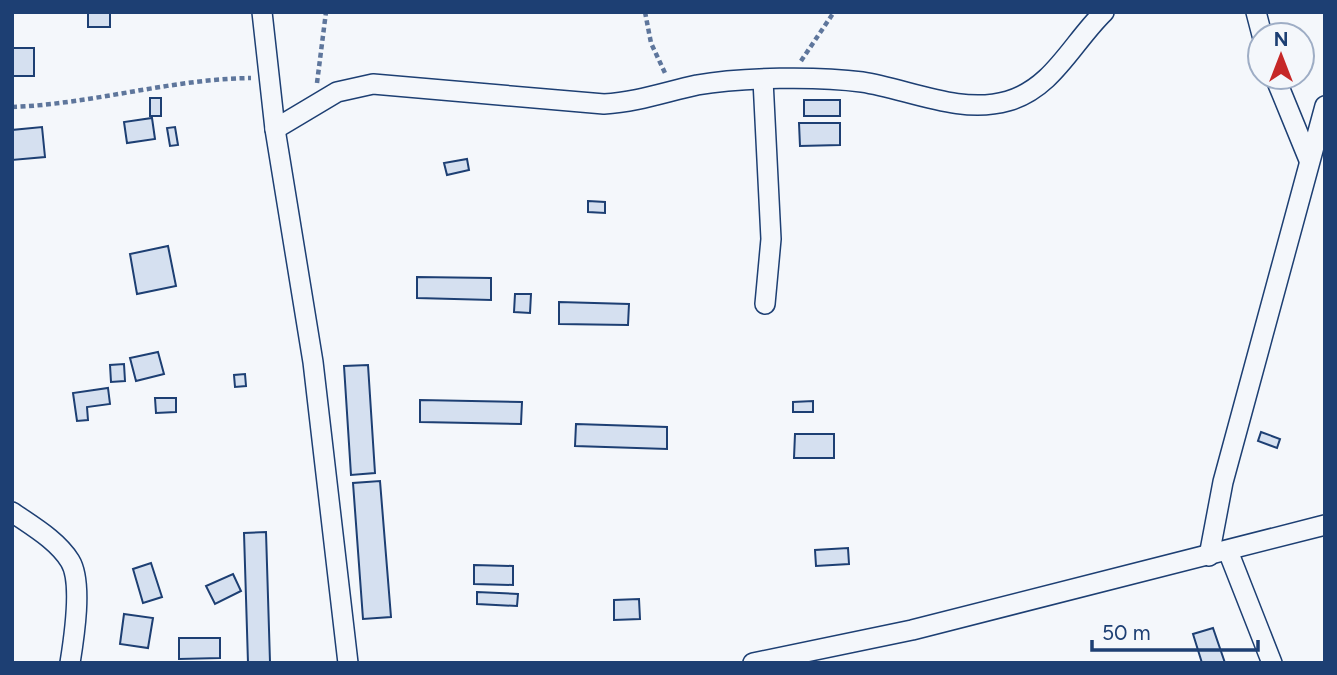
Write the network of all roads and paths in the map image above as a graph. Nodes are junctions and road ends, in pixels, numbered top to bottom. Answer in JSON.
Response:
{"nodes":[{"id":1,"x":262,"y":12,"type":"edge"},
{"id":2,"x":326,"y":12,"type":"edge"},
{"id":3,"x":645,"y":12,"type":"edge"},
{"id":4,"x":834,"y":12,"type":"edge"},
{"id":5,"x":1104,"y":12,"type":"edge"},
{"id":6,"x":270,"y":78,"type":"junction"},
{"id":7,"x":763,"y":80,"type":"junction"},
{"id":8,"x":790,"y":80,"type":"junction"},
{"id":9,"x":1281,"y":91,"type":"edge"},
{"id":10,"x":676,"y":92,"type":"junction"},
{"id":11,"x":314,"y":104,"type":"junction"},
{"id":12,"x":1325,"y":106,"type":"edge"},
{"id":13,"x":12,"y":107,"type":"edge"},
{"id":14,"x":275,"y":129,"type":"junction"},
{"id":15,"x":1309,"y":160,"type":"junction"},
{"id":16,"x":765,"y":304,"type":"dead end"},
{"id":17,"x":12,"y":512,"type":"edge"},
{"id":18,"x":1325,"y":525,"type":"edge"},
{"id":19,"x":1219,"y":553,"type":"junction"},
{"id":20,"x":70,"y":663,"type":"edge"},
{"id":21,"x":348,"y":663,"type":"edge"},
{"id":22,"x":752,"y":663,"type":"edge"},
{"id":23,"x":1272,"y":663,"type":"edge"}],
"edges":[{"from":1,"to":6,"type":"street"},
{"from":2,"to":11,"type":"path"},
{"from":3,"to":10,"type":"path"},
{"from":4,"to":8,"type":"path"},
{"from":5,"to":8,"type":"street"},
{"from":6,"to":13,"type":"path"},
{"from":6,"to":14,"type":"street"},
{"from":7,"to":8,"type":"street"},
{"from":7,"to":10,"type":"street"},
{"from":7,"to":16,"type":"street"},
{"from":9,"to":15,"type":"street"},
{"from":10,"to":11,"type":"street"},
{"from":11,"to":14,"type":"street"},
{"from":12,"to":15,"type":"street"},
{"from":14,"to":21,"type":"street"},
{"from":15,"to":19,"type":"street"},
{"from":17,"to":20,"type":"street"},
{"from":18,"to":19,"type":"street"},
{"from":19,"to":22,"type":"street"},
{"from":19,"to":23,"type":"street"}]}
